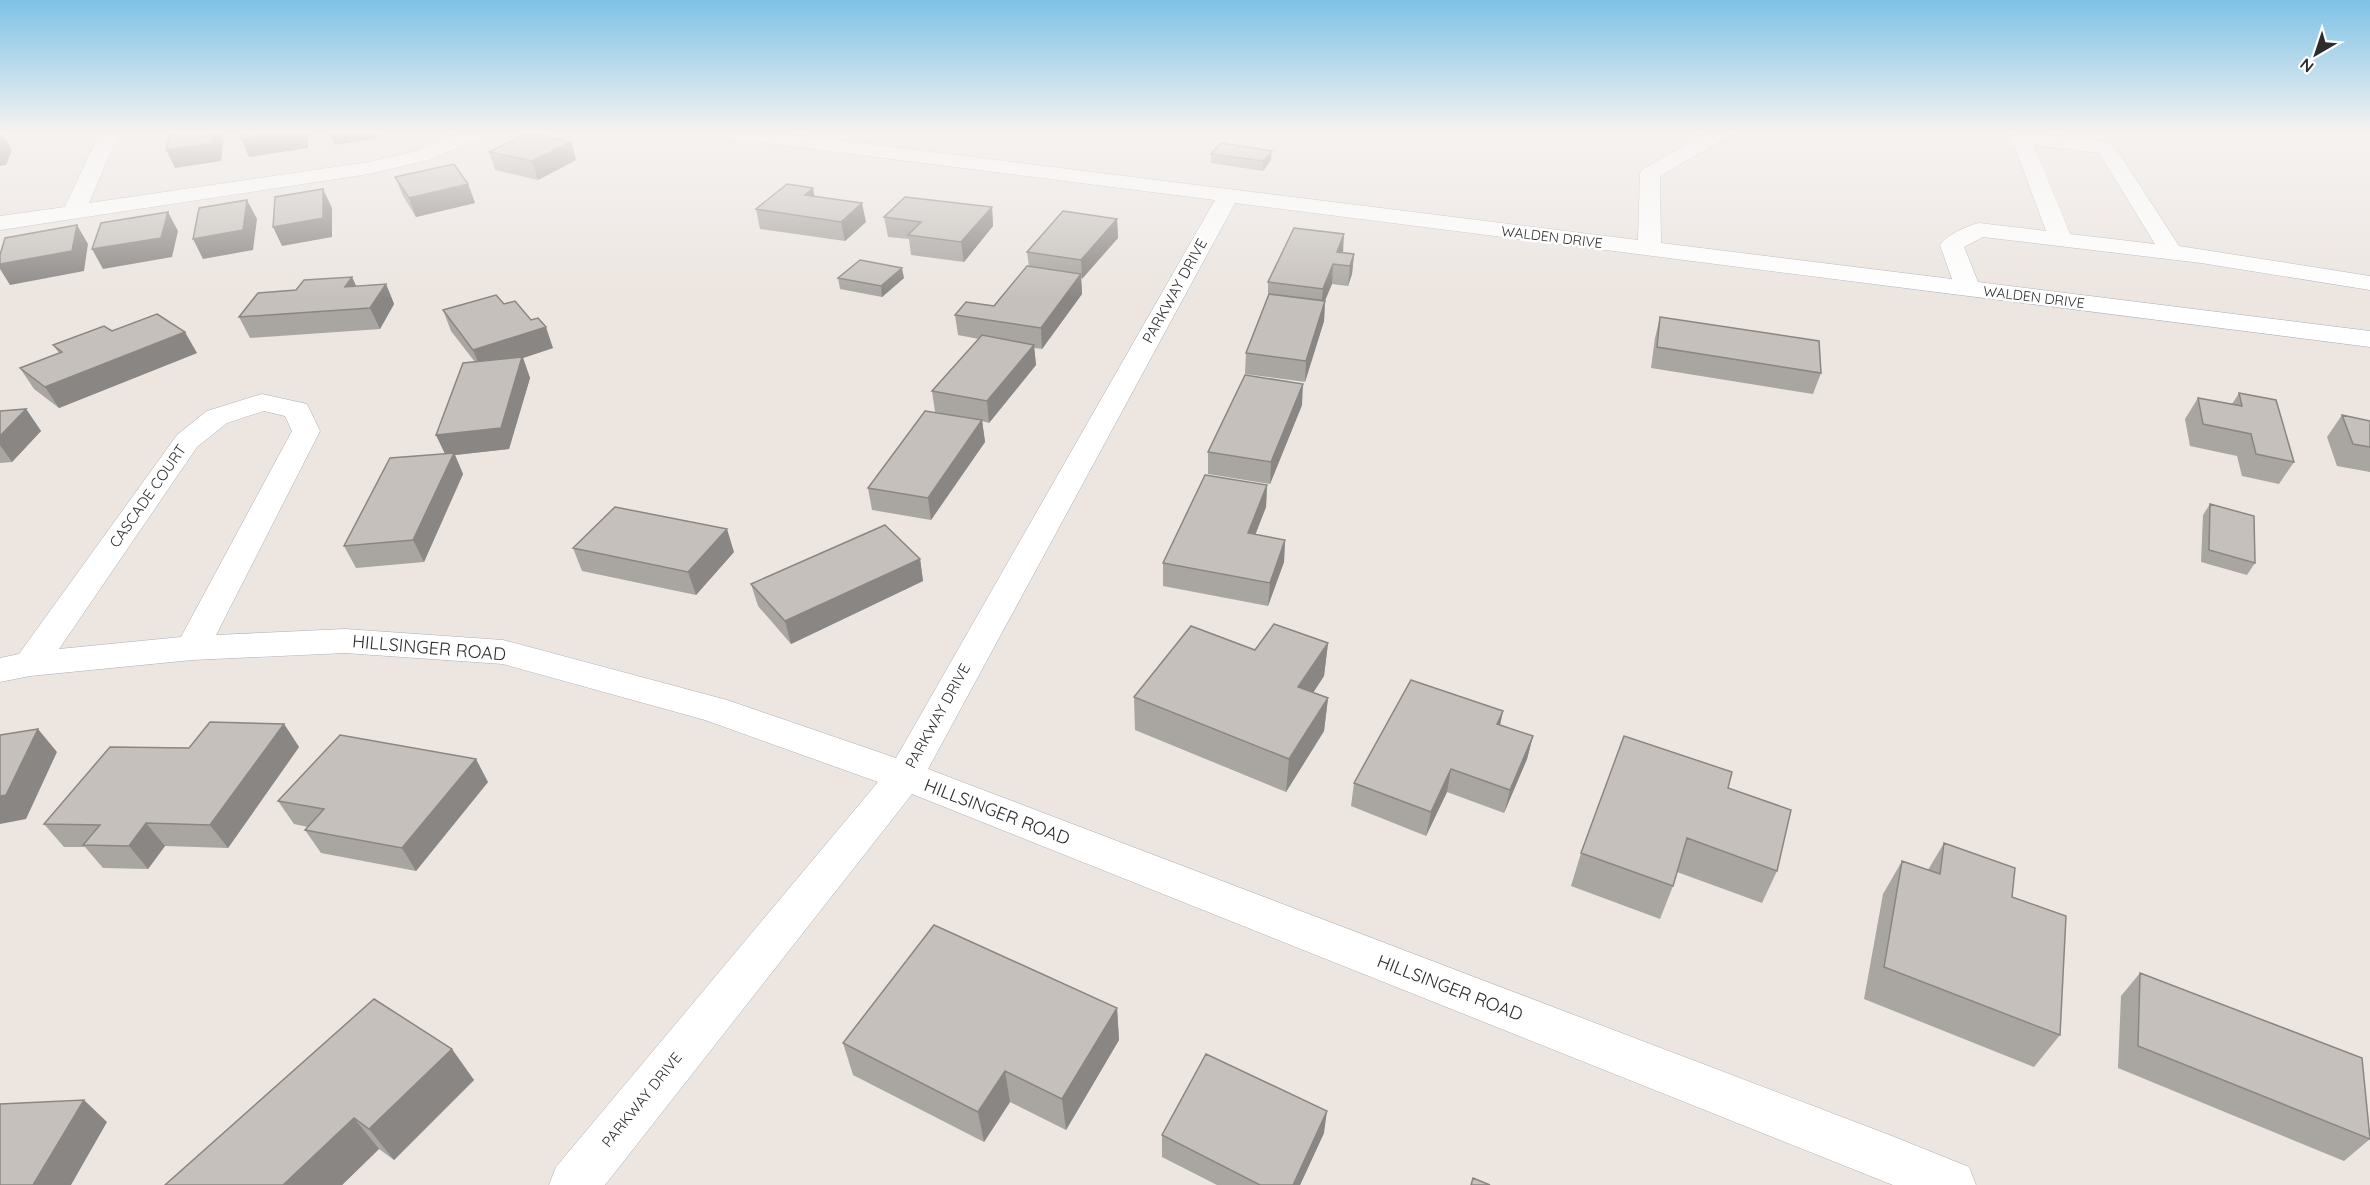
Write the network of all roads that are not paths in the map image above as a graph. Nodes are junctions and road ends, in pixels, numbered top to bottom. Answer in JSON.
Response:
{"nodes":[{"id":1,"x":84,"y":188,"type":"edge"},
{"id":2,"x":233,"y":188,"type":"edge"},
{"id":3,"x":1168,"y":188,"type":"edge"},
{"id":4,"x":1650,"y":188,"type":"edge"},
{"id":5,"x":2041,"y":188,"type":"edge"},
{"id":6,"x":2131,"y":188,"type":"edge"},
{"id":7,"x":1228,"y":196,"type":"junction"},
{"id":8,"x":74,"y":212,"type":"junction"},
{"id":9,"x":0,"y":223,"type":"edge"},
{"id":10,"x":2061,"y":240,"type":"junction"},
{"id":11,"x":1649,"y":249,"type":"junction"},
{"id":12,"x":2172,"y":253,"type":"junction"},
{"id":13,"x":2370,"y":283,"type":"edge"},
{"id":14,"x":1968,"y":289,"type":"junction"},
{"id":15,"x":2370,"y":339,"type":"edge"},
{"id":16,"x":192,"y":648,"type":"junction"},
{"id":17,"x":15,"y":667,"type":"edge"},
{"id":18,"x":905,"y":776,"type":"junction"},
{"id":19,"x":574,"y":1185,"type":"edge"},
{"id":20,"x":1951,"y":1185,"type":"edge"}],
"edges":[{"from":1,"to":8,"type":"street"},
{"from":2,"to":8,"type":"street"},
{"from":3,"to":7,"type":"street","name":"WALDEN DRIVE"},
{"from":4,"to":11,"type":"street"},
{"from":5,"to":10,"type":"street"},
{"from":6,"to":12,"type":"street"},
{"from":7,"to":11,"type":"street","name":"WALDEN DRIVE"},
{"from":7,"to":18,"type":"street","name":"PARKWAY DRIVE"},
{"from":8,"to":9,"type":"street"},
{"from":10,"to":12,"type":"street"},
{"from":10,"to":14,"type":"street"},
{"from":11,"to":14,"type":"street","name":"WALDEN DRIVE"},
{"from":12,"to":13,"type":"street"},
{"from":14,"to":15,"type":"street","name":"WALDEN DRIVE"},
{"from":16,"to":17,"type":"street","name":"HILLSINGER ROAD"},
{"from":16,"to":17,"type":"street","name":"CASCADE COURT"},
{"from":16,"to":18,"type":"street","name":"HILLSINGER ROAD"},
{"from":18,"to":19,"type":"street","name":"PARKWAY DRIVE"},
{"from":18,"to":20,"type":"street","name":"HILLSINGER ROAD"}]}
